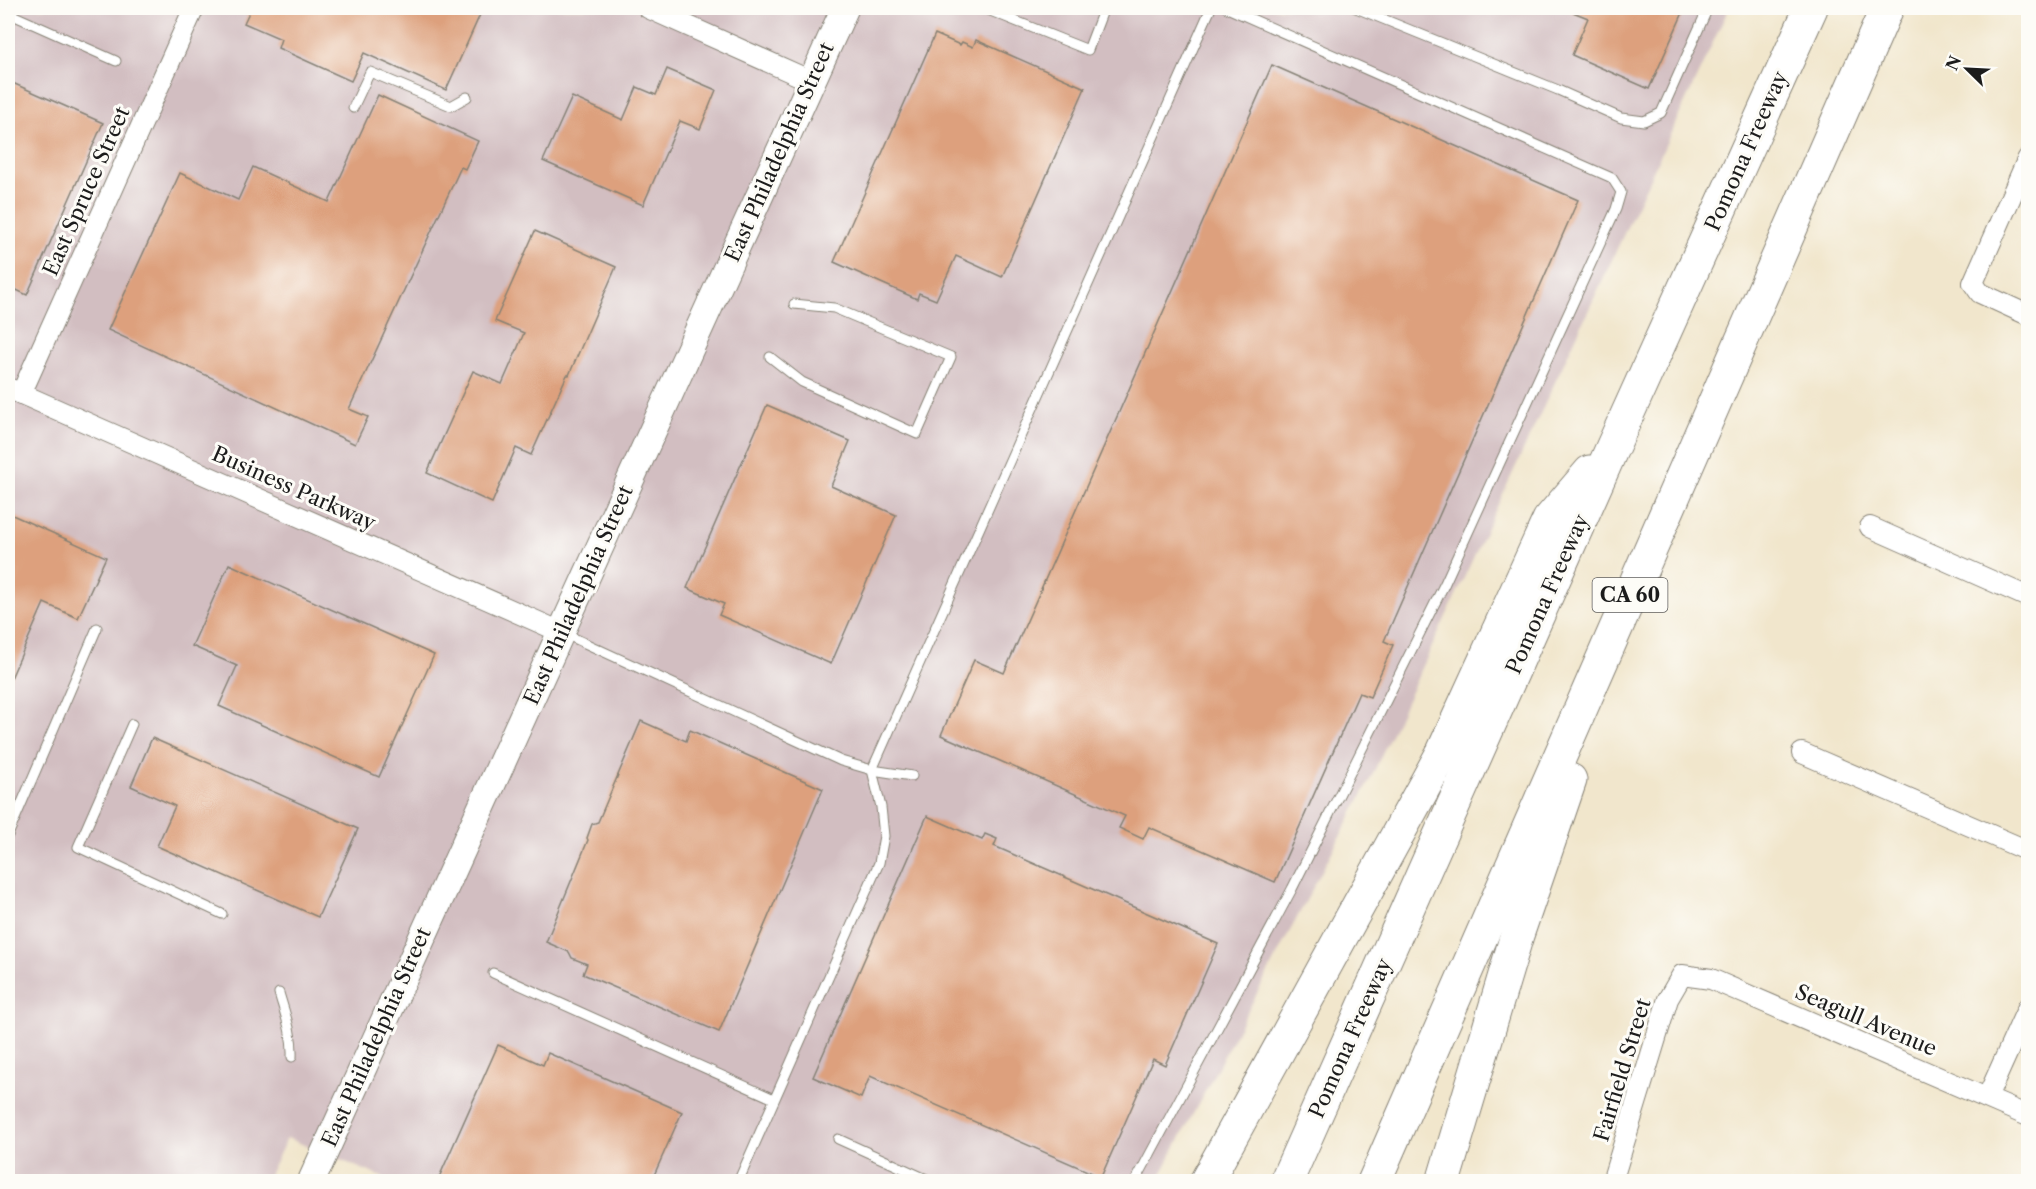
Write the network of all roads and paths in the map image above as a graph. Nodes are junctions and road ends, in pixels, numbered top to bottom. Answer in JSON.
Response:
{"nodes":[{"id":1,"x":194,"y":8,"type":"edge"},
{"id":2,"x":648,"y":8,"type":"edge"},
{"id":3,"x":845,"y":8,"type":"edge"},
{"id":4,"x":983,"y":8,"type":"edge"},
{"id":5,"x":1104,"y":8,"type":"edge"},
{"id":6,"x":1211,"y":8,"type":"edge"},
{"id":7,"x":1227,"y":8,"type":"edge"},
{"id":8,"x":1356,"y":8,"type":"edge"},
{"id":9,"x":1708,"y":8,"type":"edge"},
{"id":10,"x":1811,"y":8,"type":"edge"},
{"id":11,"x":1887,"y":8,"type":"edge"},
{"id":12,"x":8,"y":14,"type":"edge"},
{"id":13,"x":116,"y":62,"type":"dead end"},
{"id":14,"x":811,"y":81,"type":"junction"},
{"id":15,"x":466,"y":97,"type":"dead end"},
{"id":16,"x":353,"y":108,"type":"dead end"},
{"id":17,"x":2028,"y":158,"type":"edge"},
{"id":18,"x":794,"y":304,"type":"dead end"},
{"id":19,"x":2028,"y":315,"type":"edge"},
{"id":20,"x":770,"y":357,"type":"dead end"},
{"id":21,"x":14,"y":391,"type":"edge"},
{"id":22,"x":1613,"y":446,"type":"junction"},
{"id":23,"x":1869,"y":527,"type":"dead end"},
{"id":24,"x":1644,"y":564,"type":"junction"},
{"id":25,"x":2028,"y":597,"type":"edge"},
{"id":26,"x":97,"y":628,"type":"dead end"},
{"id":27,"x":561,"y":632,"type":"junction"},
{"id":28,"x":132,"y":724,"type":"dead end"},
{"id":29,"x":1802,"y":753,"type":"dead end"},
{"id":30,"x":872,"y":770,"type":"junction"},
{"id":31,"x":912,"y":776,"type":"dead end"},
{"id":32,"x":8,"y":835,"type":"edge"},
{"id":33,"x":2028,"y":851,"type":"edge"},
{"id":34,"x":222,"y":914,"type":"dead end"},
{"id":35,"x":493,"y":973,"type":"dead end"},
{"id":36,"x":1682,"y":975,"type":"joint"},
{"id":37,"x":279,"y":993,"type":"dead end"},
{"id":38,"x":2028,"y":1007,"type":"edge"},
{"id":39,"x":292,"y":1057,"type":"dead end"},
{"id":40,"x":1987,"y":1098,"type":"junction"},
{"id":41,"x":774,"y":1099,"type":"junction"},
{"id":42,"x":2028,"y":1116,"type":"edge"},
{"id":43,"x":838,"y":1139,"type":"dead end"},
{"id":44,"x":311,"y":1182,"type":"edge"},
{"id":45,"x":738,"y":1182,"type":"edge"},
{"id":46,"x":933,"y":1182,"type":"edge"},
{"id":47,"x":1135,"y":1182,"type":"edge"},
{"id":48,"x":1206,"y":1182,"type":"edge"},
{"id":49,"x":1286,"y":1182,"type":"edge"},
{"id":50,"x":1374,"y":1182,"type":"edge"},
{"id":51,"x":1443,"y":1182,"type":"edge"},
{"id":52,"x":1612,"y":1182,"type":"edge"}],
"edges":[{"from":1,"to":21,"type":"street","name":"East Spruce Street"},
{"from":2,"to":14,"type":"street"},
{"from":3,"to":14,"type":"street","name":"East Philadelphia Street"},
{"from":4,"to":5,"type":"lane"},
{"from":6,"to":30,"type":"lane"},
{"from":7,"to":47,"type":"lane"},
{"from":8,"to":9,"type":"lane"},
{"from":10,"to":22,"type":"highway","name":"Pomona Freeway"},
{"from":11,"to":24,"type":"highway","number":"CA 60"},
{"from":12,"to":13,"type":"lane"},
{"from":14,"to":27,"type":"street","name":"East Philadelphia Street"},
{"from":15,"to":16,"type":"lane"},
{"from":17,"to":19,"type":"street"},
{"from":18,"to":20,"type":"lane"},
{"from":21,"to":27,"type":"street","name":"Business Parkway"},
{"from":22,"to":48,"type":"highway"},
{"from":22,"to":49,"type":"highway","name":"Pomona Freeway"},
{"from":23,"to":25,"type":"street"},
{"from":24,"to":50,"type":"highway","number":"CA 60"},
{"from":24,"to":51,"type":"highway"},
{"from":26,"to":32,"type":"lane"},
{"from":27,"to":30,"type":"lane"},
{"from":27,"to":44,"type":"street","name":"East Philadelphia Street"},
{"from":28,"to":34,"type":"lane"},
{"from":29,"to":33,"type":"street"},
{"from":30,"to":31,"type":"lane"},
{"from":30,"to":41,"type":"lane"},
{"from":35,"to":41,"type":"lane"},
{"from":36,"to":40,"type":"street","name":"Seagull Avenue"},
{"from":36,"to":52,"type":"street","name":"Fairfield Street"},
{"from":37,"to":39,"type":"lane"},
{"from":38,"to":40,"type":"street"},
{"from":40,"to":42,"type":"street","name":"Seagull Avenue"},
{"from":41,"to":45,"type":"lane"},
{"from":43,"to":46,"type":"lane"}]}
